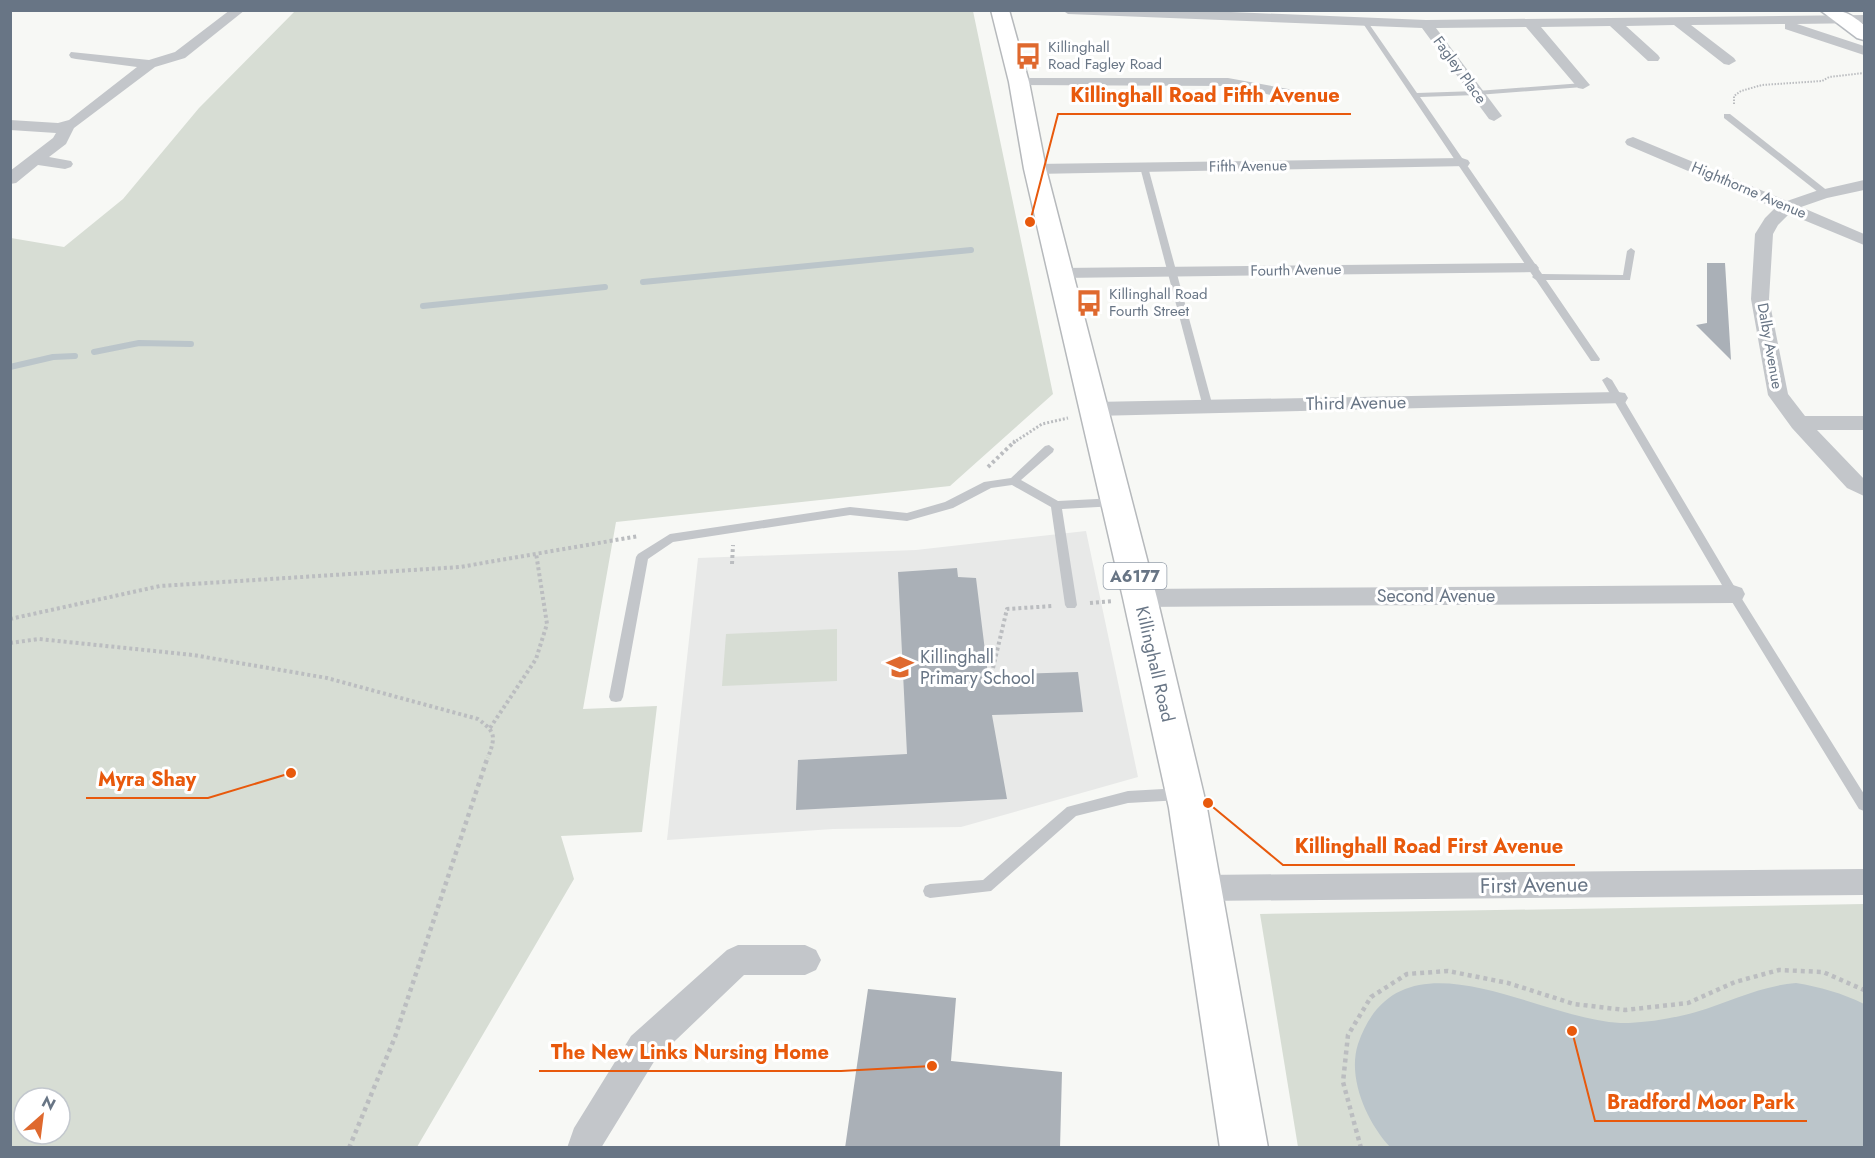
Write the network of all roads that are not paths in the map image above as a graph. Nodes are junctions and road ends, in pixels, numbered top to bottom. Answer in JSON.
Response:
{"nodes":[{"id":1,"x":239,"y":10,"type":"edge"},
{"id":2,"x":1000,"y":10,"type":"edge"},
{"id":3,"x":1068,"y":10,"type":"edge"},
{"id":4,"x":1756,"y":10,"type":"edge"},
{"id":5,"x":1829,"y":10,"type":"edge"},
{"id":6,"x":1113,"y":11,"type":"edge"},
{"id":7,"x":1368,"y":16,"type":"edge"},
{"id":8,"x":1856,"y":20,"type":"edge"},
{"id":9,"x":1677,"y":21,"type":"junction"},
{"id":10,"x":1777,"y":21,"type":"junction"},
{"id":11,"x":1614,"y":22,"type":"junction"},
{"id":12,"x":1426,"y":24,"type":"junction"},
{"id":13,"x":1531,"y":24,"type":"junction"},
{"id":14,"x":1864,"y":34,"type":"edge"},
{"id":15,"x":1864,"y":51,"type":"edge"},
{"id":16,"x":76,"y":55,"type":"dead end"},
{"id":17,"x":1653,"y":58,"type":"dead end"},
{"id":18,"x":1729,"y":62,"type":"dead end"},
{"id":19,"x":150,"y":64,"type":"junction"},
{"id":20,"x":1019,"y":82,"type":"junction"},
{"id":21,"x":1583,"y":85,"type":"joint"},
{"id":22,"x":1477,"y":93,"type":"junction"},
{"id":23,"x":1415,"y":94,"type":"junction"},
{"id":24,"x":1305,"y":97,"type":"dead end"},
{"id":25,"x":1494,"y":116,"type":"dead end"},
{"id":26,"x":1727,"y":116,"type":"road end"},
{"id":27,"x":10,"y":125,"type":"edge"},
{"id":28,"x":67,"y":127,"type":"junction"},
{"id":29,"x":1633,"y":142,"type":"dead end"},
{"id":30,"x":36,"y":160,"type":"junction"},
{"id":31,"x":1462,"y":163,"type":"junction"},
{"id":32,"x":65,"y":164,"type":"dead end"},
{"id":33,"x":1144,"y":167,"type":"junction"},
{"id":34,"x":1035,"y":169,"type":"junction"},
{"id":35,"x":10,"y":179,"type":"edge"},
{"id":36,"x":1864,"y":185,"type":"edge"},
{"id":37,"x":1826,"y":194,"type":"junction"},
{"id":38,"x":1790,"y":207,"type":"junction"},
{"id":39,"x":1864,"y":240,"type":"edge"},
{"id":40,"x":1631,"y":251,"type":"dead end"},
{"id":41,"x":1172,"y":272,"type":"junction"},
{"id":42,"x":1534,"y":272,"type":"junction"},
{"id":43,"x":1061,"y":273,"type":"junction"},
{"id":44,"x":1594,"y":359,"type":"dead end"},
{"id":45,"x":1607,"y":380,"type":"dead end"},
{"id":46,"x":1618,"y":398,"type":"junction"},
{"id":47,"x":1208,"y":407,"type":"junction"},
{"id":48,"x":1094,"y":411,"type":"junction"},
{"id":49,"x":1799,"y":423,"type":"junction"},
{"id":50,"x":1864,"y":423,"type":"edge"},
{"id":51,"x":1049,"y":449,"type":"dead end"},
{"id":52,"x":1014,"y":481,"type":"junction"},
{"id":53,"x":1864,"y":489,"type":"edge"},
{"id":54,"x":1116,"y":502,"type":"junction"},
{"id":55,"x":1056,"y":505,"type":"junction"},
{"id":56,"x":1733,"y":594,"type":"junction"},
{"id":57,"x":1140,"y":598,"type":"junction"},
{"id":58,"x":1071,"y":605,"type":"road end"},
{"id":59,"x":616,"y":697,"type":"dead end"},
{"id":60,"x":1185,"y":794,"type":"junction"},
{"id":61,"x":1864,"y":805,"type":"edge"},
{"id":62,"x":1864,"y":882,"type":"edge"},
{"id":63,"x":1203,"y":888,"type":"junction"},
{"id":64,"x":930,"y":891,"type":"dead end"},
{"id":65,"x":805,"y":960,"type":"dead end"},
{"id":66,"x":584,"y":1148,"type":"edge"},
{"id":67,"x":1244,"y":1148,"type":"edge"}],
"edges":[{"from":1,"to":19,"type":"street"},
{"from":2,"to":20,"type":"main road","name":"Killinghall Road","number":"A6177"},
{"from":3,"to":6,"type":"street"},
{"from":4,"to":10,"type":"street"},
{"from":5,"to":8,"type":"main road"},
{"from":6,"to":7,"type":"street"},
{"from":7,"to":12,"type":"street"},
{"from":7,"to":23,"type":"lane"},
{"from":8,"to":10,"type":"street"},
{"from":8,"to":14,"type":"main road"},
{"from":9,"to":10,"type":"street"},
{"from":9,"to":11,"type":"street"},
{"from":9,"to":18,"type":"street"},
{"from":10,"to":15,"type":"street"},
{"from":11,"to":13,"type":"street"},
{"from":11,"to":17,"type":"street"},
{"from":12,"to":13,"type":"street"},
{"from":12,"to":22,"type":"street","name":"Fagley Place"},
{"from":13,"to":21,"type":"street"},
{"from":16,"to":19,"type":"street"},
{"from":19,"to":28,"type":"street"},
{"from":20,"to":24,"type":"street"},
{"from":20,"to":34,"type":"main road","name":"Killinghall Road","number":"A6177"},
{"from":21,"to":22,"type":"lane"},
{"from":22,"to":23,"type":"lane"},
{"from":22,"to":25,"type":"street","name":"Fagley Place"},
{"from":23,"to":31,"type":"lane"},
{"from":26,"to":37,"type":"lane"},
{"from":27,"to":28,"type":"street"},
{"from":28,"to":30,"type":"street"},
{"from":29,"to":38,"type":"street","name":"Highthorne Avenue"},
{"from":30,"to":32,"type":"street"},
{"from":30,"to":35,"type":"street"},
{"from":31,"to":33,"type":"street","name":"Fifth Avenue"},
{"from":31,"to":42,"type":"lane"},
{"from":33,"to":34,"type":"street","name":"Fifth Avenue"},
{"from":33,"to":41,"type":"lane"},
{"from":34,"to":43,"type":"main road","name":"Killinghall Road","number":"A6177"},
{"from":36,"to":37,"type":"street","name":"Dalby Avenue"},
{"from":37,"to":38,"type":"street","name":"Dalby Avenue"},
{"from":38,"to":39,"type":"street","name":"Highthorne Avenue"},
{"from":38,"to":49,"type":"street","name":"Dalby Avenue"},
{"from":40,"to":42,"type":"lane"},
{"from":41,"to":42,"type":"street","name":"Fourth Avenue"},
{"from":41,"to":43,"type":"street","name":"Fourth Avenue"},
{"from":41,"to":47,"type":"lane"},
{"from":42,"to":44,"type":"lane"},
{"from":43,"to":48,"type":"main road","name":"Killinghall Road","number":"A6177"},
{"from":45,"to":46,"type":"lane"},
{"from":46,"to":47,"type":"street","name":"Third Avenue"},
{"from":46,"to":56,"type":"lane"},
{"from":47,"to":48,"type":"street","name":"Third Avenue"},
{"from":48,"to":54,"type":"main road","name":"Killinghall Road","number":"A6177"},
{"from":49,"to":50,"type":"street"},
{"from":49,"to":53,"type":"street","name":"Dalby Avenue"},
{"from":51,"to":52,"type":"lane"},
{"from":52,"to":55,"type":"lane"},
{"from":52,"to":59,"type":"lane"},
{"from":54,"to":55,"type":"lane"},
{"from":54,"to":57,"type":"main road","name":"Killinghall Road","number":"A6177"},
{"from":55,"to":58,"type":"lane"},
{"from":56,"to":57,"type":"street","name":"Second Avenue"},
{"from":56,"to":61,"type":"lane"},
{"from":57,"to":60,"type":"main road","name":"Killinghall Road","number":"A6177"},
{"from":60,"to":63,"type":"main road","name":"Killinghall Road","number":"A6177"},
{"from":60,"to":64,"type":"lane"},
{"from":62,"to":63,"type":"street","name":"First Avenue"},
{"from":63,"to":67,"type":"main road","name":"Killinghall Road","number":"A6177"},
{"from":65,"to":66,"type":"street"}]}
